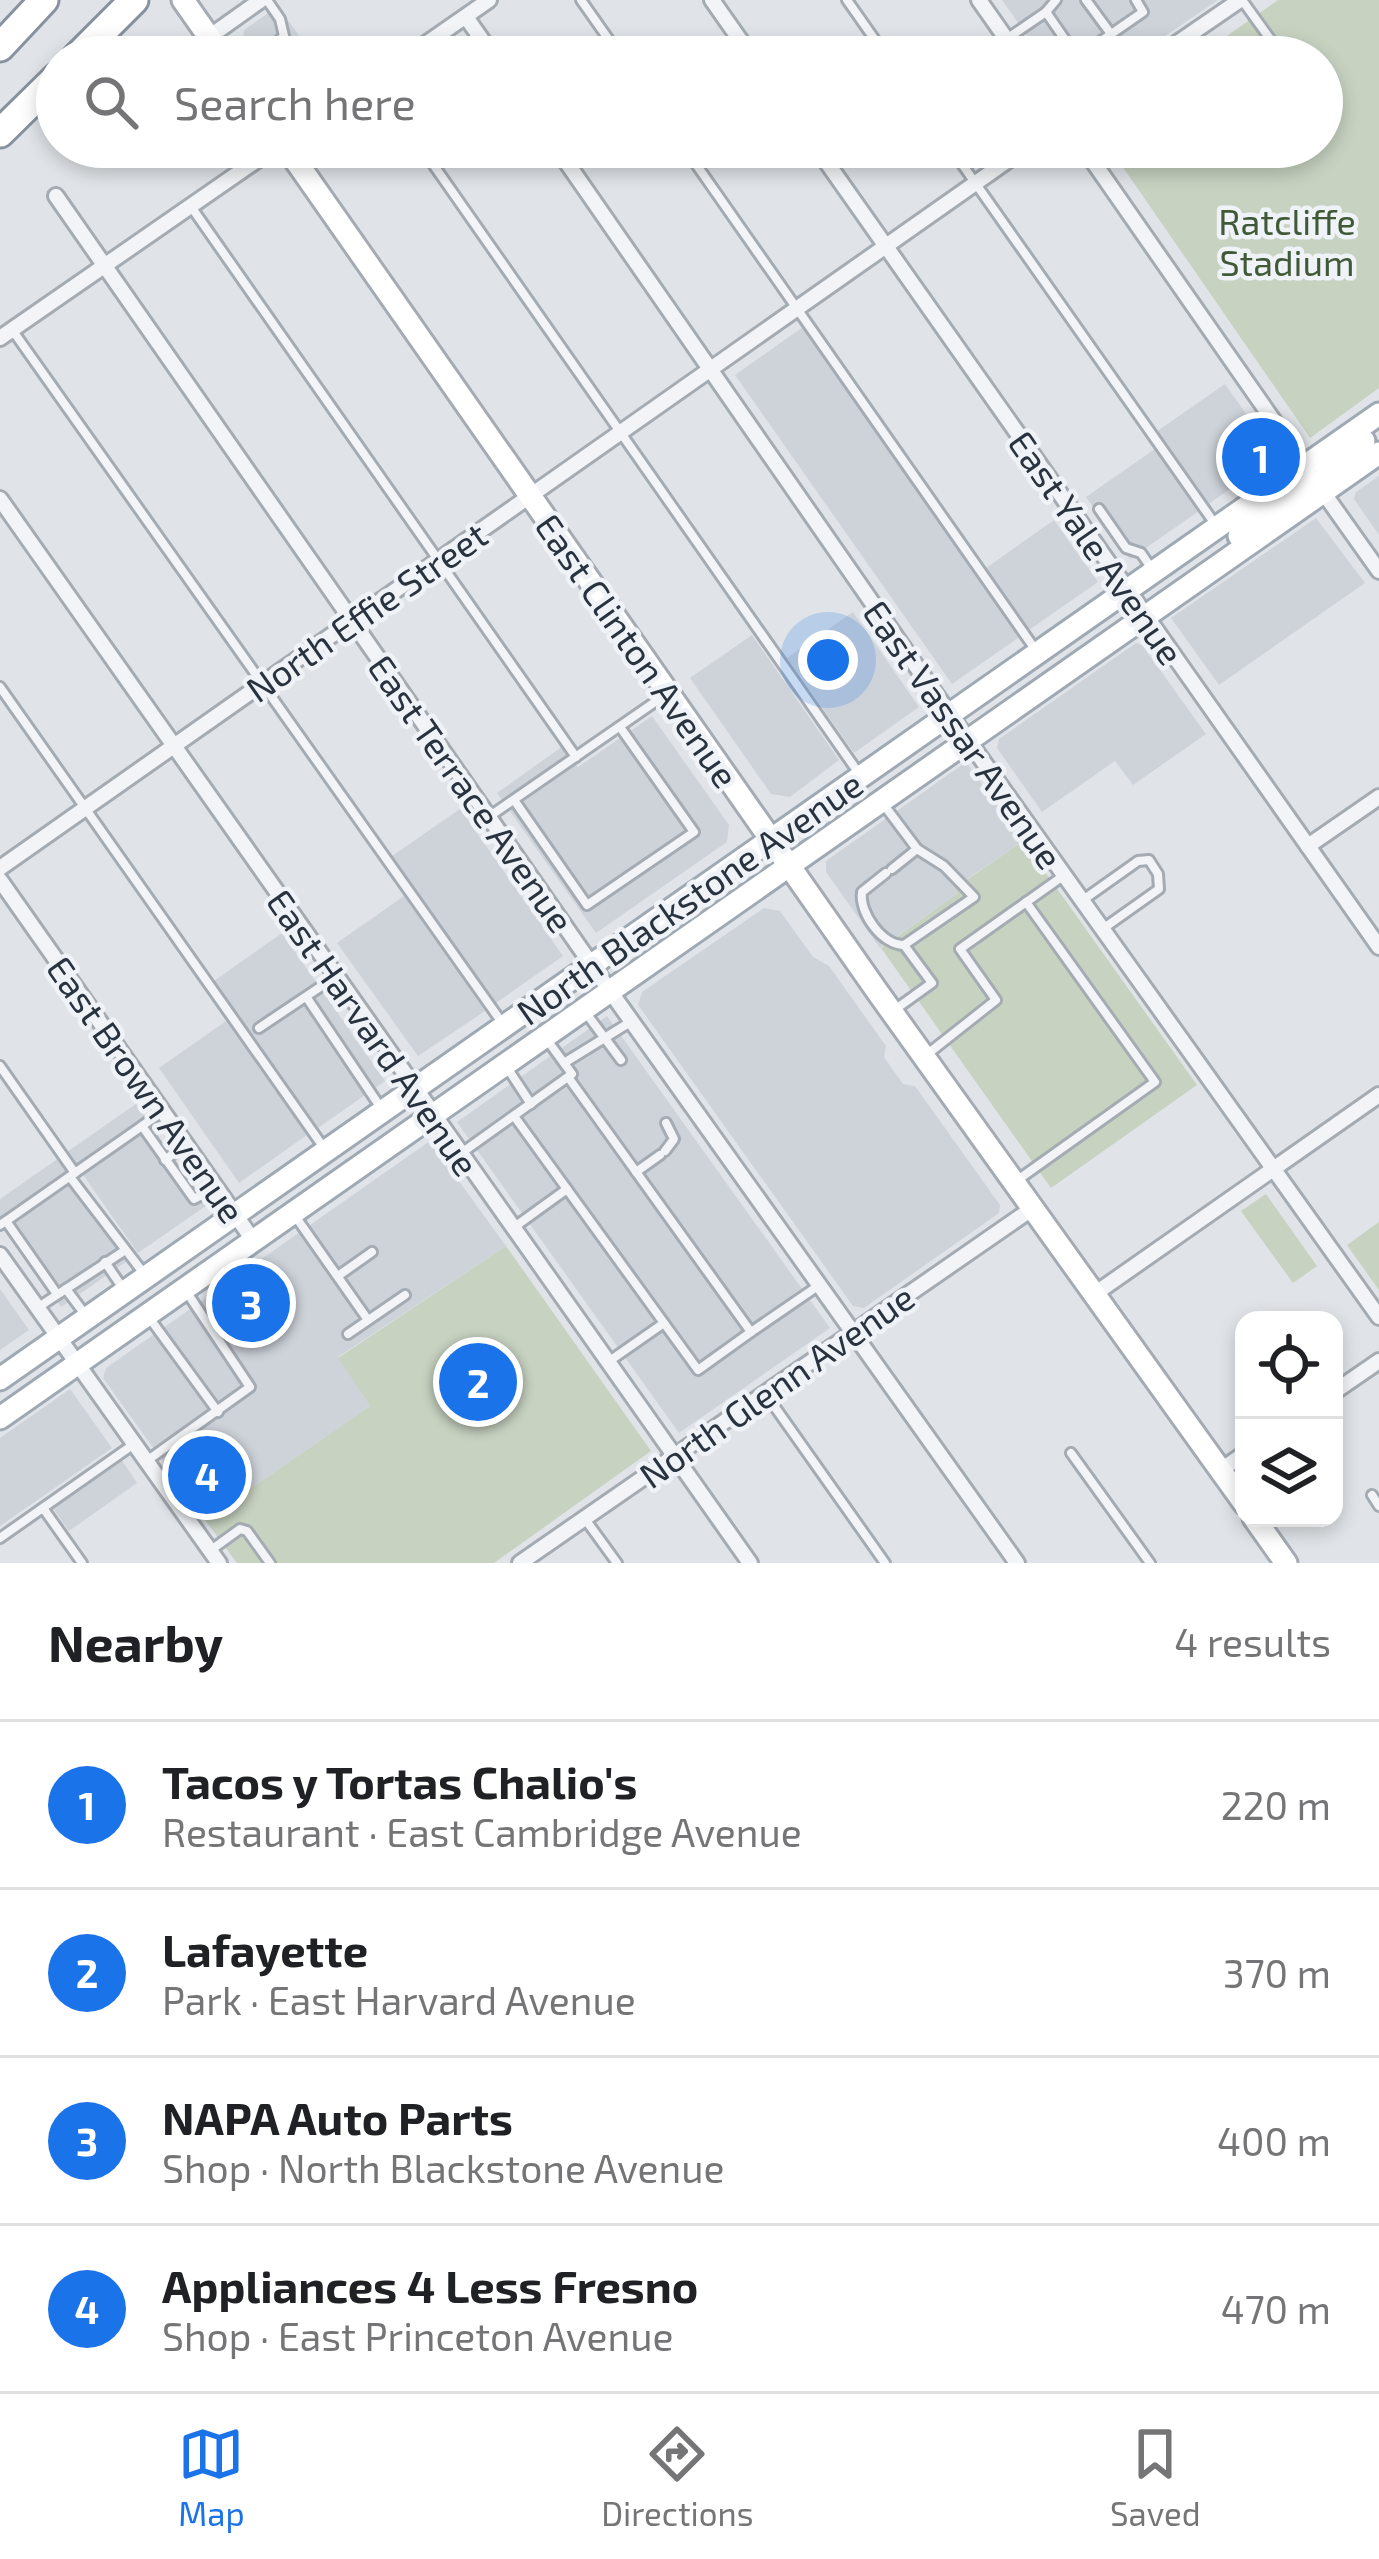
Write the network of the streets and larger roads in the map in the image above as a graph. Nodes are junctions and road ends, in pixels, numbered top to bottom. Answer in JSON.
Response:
{"nodes":[{"id":1,"x":44,"y":0,"type":"edge"},
{"id":2,"x":183,"y":0,"type":"edge"},
{"id":3,"x":264,"y":0,"type":"edge"},
{"id":4,"x":489,"y":0,"type":"edge"},
{"id":5,"x":712,"y":0,"type":"edge"},
{"id":6,"x":979,"y":0,"type":"edge"},
{"id":7,"x":1241,"y":0,"type":"edge"},
{"id":8,"x":129,"y":5,"type":"edge"},
{"id":9,"x":466,"y":16,"type":"junction"},
{"id":10,"x":98,"y":36,"type":"edge"},
{"id":11,"x":208,"y":36,"type":"edge"},
{"id":12,"x":210,"y":36,"type":"edge"},
{"id":13,"x":437,"y":36,"type":"edge"},
{"id":14,"x":480,"y":36,"type":"edge"},
{"id":15,"x":737,"y":36,"type":"edge"},
{"id":16,"x":1004,"y":36,"type":"edge"},
{"id":17,"x":1188,"y":36,"type":"edge"},
{"id":18,"x":0,"y":47,"type":"edge"},
{"id":19,"x":36,"y":98,"type":"edge"},
{"id":20,"x":0,"y":134,"type":"edge"},
{"id":21,"x":244,"y":168,"type":"edge"},
{"id":22,"x":301,"y":168,"type":"edge"},
{"id":23,"x":571,"y":168,"type":"edge"},
{"id":24,"x":831,"y":168,"type":"edge"},
{"id":25,"x":997,"y":168,"type":"edge"},
{"id":26,"x":1098,"y":168,"type":"edge"},
{"id":27,"x":56,"y":196,"type":"dead end"},
{"id":28,"x":886,"y":246,"type":"junction"},
{"id":29,"x":104,"y":265,"type":"junction"},
{"id":30,"x":6,"y":334,"type":"edge"},
{"id":31,"x":712,"y":371,"type":"junction"},
{"id":32,"x":1379,"y":414,"type":"edge"},
{"id":33,"x":1379,"y":429,"type":"edge"},
{"id":34,"x":1379,"y":453,"type":"edge"},
{"id":35,"x":1305,"y":466,"type":"junction"},
{"id":36,"x":1323,"y":492,"type":"junction"},
{"id":37,"x":530,"y":496,"type":"junction"},
{"id":38,"x":0,"y":500,"type":"edge"},
{"id":39,"x":1234,"y":555,"type":"junction"},
{"id":40,"x":1379,"y":572,"type":"edge"},
{"id":41,"x":1128,"y":590,"type":"junction"},
{"id":42,"x":1146,"y":616,"type":"junction"},
{"id":43,"x":352,"y":621,"type":"junction"},
{"id":44,"x":950,"y":716,"type":"junction"},
{"id":45,"x":968,"y":741,"type":"junction"},
{"id":46,"x":173,"y":747,"type":"junction"},
{"id":47,"x":1379,"y":797,"type":"edge"},
{"id":48,"x":771,"y":840,"type":"junction"},
{"id":49,"x":1308,"y":846,"type":"junction"},
{"id":50,"x":789,"y":866,"type":"junction"},
{"id":51,"x":0,"y":868,"type":"edge"},
{"id":52,"x":0,"y":880,"type":"edge"},
{"id":53,"x":1379,"y":947,"type":"edge"},
{"id":54,"x":592,"y":965,"type":"junction"},
{"id":55,"x":610,"y":992,"type":"junction"},
{"id":56,"x":413,"y":1088,"type":"junction"},
{"id":57,"x":1379,"y":1095,"type":"edge"},
{"id":58,"x":431,"y":1113,"type":"junction"},
{"id":59,"x":1274,"y":1169,"type":"junction"},
{"id":60,"x":1033,"y":1208,"type":"junction"},
{"id":61,"x":234,"y":1213,"type":"junction"},
{"id":62,"x":253,"y":1240,"type":"junction"},
{"id":63,"x":1,"y":1260,"type":"edge"},
{"id":64,"x":1096,"y":1293,"type":"junction"},
{"id":65,"x":1379,"y":1317,"type":"edge"},
{"id":66,"x":852,"y":1331,"type":"junction"},
{"id":67,"x":58,"y":1339,"type":"junction"},
{"id":68,"x":1379,"y":1361,"type":"edge"},
{"id":69,"x":76,"y":1365,"type":"junction"},
{"id":70,"x":0,"y":1379,"type":"edge"},
{"id":71,"x":1343,"y":1386,"type":"edge"},
{"id":72,"x":0,"y":1418,"type":"edge"},
{"id":73,"x":672,"y":1455,"type":"junction"},
{"id":74,"x":1235,"y":1460,"type":"edge"},
{"id":75,"x":1221,"y":1470,"type":"junction"},
{"id":76,"x":1235,"y":1490,"type":"edge"},
{"id":77,"x":1260,"y":1527,"type":"edge"},
{"id":78,"x":215,"y":1557,"type":"edge"},
{"id":79,"x":1284,"y":1562,"type":"edge"},
{"id":80,"x":520,"y":1563,"type":"edge"},
{"id":81,"x":750,"y":1563,"type":"edge"},
{"id":82,"x":1017,"y":1563,"type":"edge"}],
"edges":[{"from":1,"to":18,"type":"highway"},
{"from":2,"to":11,"type":"main road"},
{"from":3,"to":12,"type":"street"},
{"from":4,"to":9,"type":"street"},
{"from":5,"to":15,"type":"street"},
{"from":6,"to":16,"type":"street"},
{"from":7,"to":17,"type":"street"},
{"from":8,"to":10,"type":"highway"},
{"from":9,"to":13,"type":"street"},
{"from":9,"to":14,"type":"street"},
{"from":19,"to":20,"type":"highway"},
{"from":21,"to":29,"type":"street"},
{"from":22,"to":37,"type":"main road","name":"East Clinton Avenue"},
{"from":23,"to":31,"type":"street","name":"East Vassar Avenue"},
{"from":24,"to":28,"type":"street","name":"East Yale Avenue"},
{"from":25,"to":28,"type":"street","name":"North Effie Street"},
{"from":26,"to":35,"type":"street"},
{"from":27,"to":29,"type":"street","name":"East Terrace Avenue"},
{"from":28,"to":31,"type":"street","name":"North Effie Street"},
{"from":28,"to":41,"type":"street","name":"East Yale Avenue"},
{"from":29,"to":30,"type":"street"},
{"from":29,"to":43,"type":"street","name":"East Terrace Avenue"},
{"from":31,"to":37,"type":"street","name":"North Effie Street"},
{"from":31,"to":44,"type":"street","name":"East Vassar Avenue"},
{"from":32,"to":35,"type":"main road","name":"North Blackstone Avenue"},
{"from":33,"to":36,"type":"main road"},
{"from":34,"to":36,"type":"main road","name":"North Blackstone Avenue"},
{"from":35,"to":39,"type":"main road"},
{"from":35,"to":41,"type":"main road","name":"North Blackstone Avenue"},
{"from":36,"to":39,"type":"main road","name":"North Blackstone Avenue"},
{"from":36,"to":40,"type":"street"},
{"from":37,"to":43,"type":"street","name":"North Effie Street"},
{"from":37,"to":48,"type":"main road","name":"East Clinton Avenue"},
{"from":38,"to":46,"type":"street","name":"East Harvard Avenue"},
{"from":39,"to":42,"type":"main road","name":"North Blackstone Avenue"},
{"from":41,"to":42,"type":"street","name":"East Yale Avenue"},
{"from":41,"to":44,"type":"main road","name":"North Blackstone Avenue"},
{"from":42,"to":45,"type":"main road","name":"North Blackstone Avenue"},
{"from":42,"to":49,"type":"street","name":"East Yale Avenue"},
{"from":43,"to":46,"type":"street","name":"North Effie Street"},
{"from":43,"to":54,"type":"street","name":"East Terrace Avenue"},
{"from":44,"to":45,"type":"street","name":"East Vassar Avenue"},
{"from":44,"to":48,"type":"main road","name":"North Blackstone Avenue"},
{"from":45,"to":50,"type":"main road","name":"North Blackstone Avenue"},
{"from":45,"to":59,"type":"street","name":"East Vassar Avenue"},
{"from":46,"to":51,"type":"street","name":"North Effie Street"},
{"from":46,"to":56,"type":"street","name":"East Harvard Avenue"},
{"from":47,"to":49,"type":"street"},
{"from":48,"to":50,"type":"main road","name":"East Clinton Avenue"},
{"from":48,"to":54,"type":"main road","name":"North Blackstone Avenue"},
{"from":49,"to":53,"type":"street","name":"East Yale Avenue"},
{"from":50,"to":55,"type":"main road","name":"North Blackstone Avenue"},
{"from":50,"to":60,"type":"main road","name":"East Clinton Avenue"},
{"from":52,"to":61,"type":"street","name":"East Brown Avenue"},
{"from":54,"to":55,"type":"street","name":"East Terrace Avenue"},
{"from":54,"to":56,"type":"main road","name":"North Blackstone Avenue"},
{"from":55,"to":58,"type":"main road","name":"North Blackstone Avenue"},
{"from":55,"to":66,"type":"street","name":"East Terrace Avenue"},
{"from":56,"to":58,"type":"street","name":"East Harvard Avenue"},
{"from":56,"to":61,"type":"main road","name":"North Blackstone Avenue"},
{"from":57,"to":59,"type":"street"},
{"from":58,"to":62,"type":"main road","name":"North Blackstone Avenue"},
{"from":58,"to":73,"type":"street","name":"East Harvard Avenue"},
{"from":59,"to":64,"type":"street"},
{"from":59,"to":65,"type":"street","name":"East Vassar Avenue"},
{"from":60,"to":64,"type":"main road","name":"East Clinton Avenue"},
{"from":60,"to":66,"type":"street","name":"North Glenn Avenue"},
{"from":61,"to":62,"type":"street","name":"East Brown Avenue"},
{"from":61,"to":67,"type":"main road","name":"North Blackstone Avenue"},
{"from":62,"to":69,"type":"main road","name":"North Blackstone Avenue"},
{"from":63,"to":67,"type":"street"},
{"from":64,"to":75,"type":"main road","name":"East Clinton Avenue"},
{"from":66,"to":73,"type":"street","name":"North Glenn Avenue"},
{"from":66,"to":82,"type":"street","name":"East Terrace Avenue"},
{"from":67,"to":69,"type":"street"},
{"from":67,"to":70,"type":"main road","name":"North Blackstone Avenue"},
{"from":68,"to":71,"type":"street"},
{"from":69,"to":72,"type":"main road","name":"North Blackstone Avenue"},
{"from":69,"to":78,"type":"street"},
{"from":73,"to":80,"type":"street","name":"North Glenn Avenue"},
{"from":73,"to":81,"type":"street","name":"East Harvard Avenue"},
{"from":74,"to":75,"type":"street"},
{"from":75,"to":76,"type":"main road","name":"East Clinton Avenue"},
{"from":77,"to":79,"type":"main road"}]}
